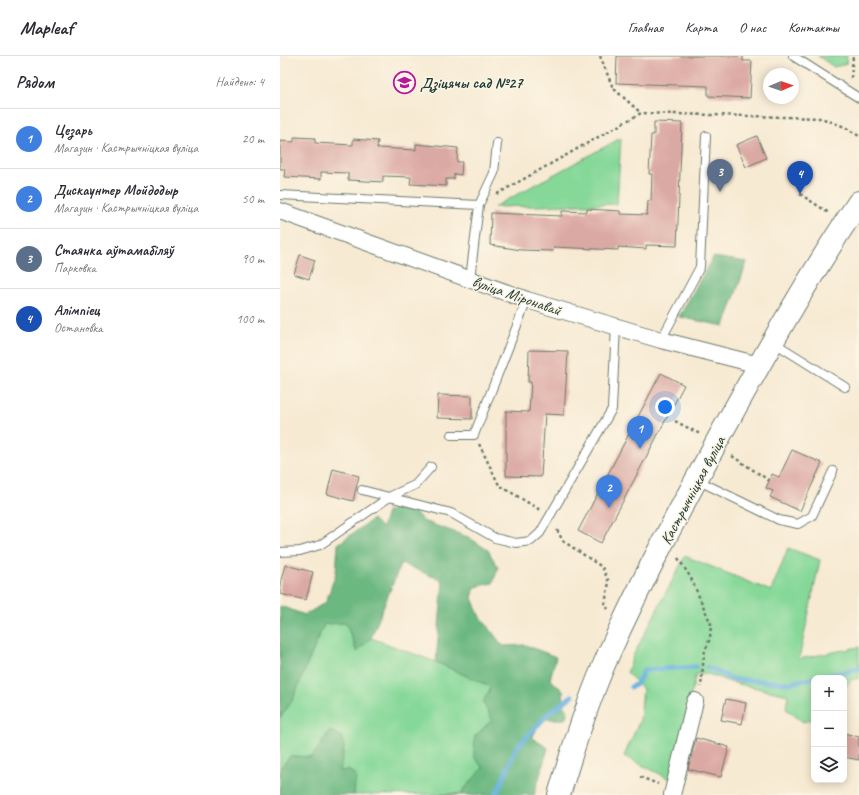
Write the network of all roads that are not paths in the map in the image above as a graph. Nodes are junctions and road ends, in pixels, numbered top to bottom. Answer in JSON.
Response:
{"nodes":[{"id":1,"x":793,"y":56,"type":"edge"},
{"id":2,"x":859,"y":98,"type":"edge"},
{"id":3,"x":706,"y":136,"type":"dead end"},
{"id":4,"x":497,"y":143,"type":"dead end"},
{"id":5,"x":280,"y":195,"type":"edge"},
{"id":6,"x":859,"y":202,"type":"edge"},
{"id":7,"x":479,"y":205,"type":"junction"},
{"id":8,"x":280,"y":211,"type":"edge"},
{"id":9,"x":470,"y":279,"type":"junction"},
{"id":10,"x":528,"y":300,"type":"junction"},
{"id":11,"x":616,"y":326,"type":"junction"},
{"id":12,"x":661,"y":340,"type":"junction"},
{"id":13,"x":773,"y":342,"type":"junction"},
{"id":14,"x":759,"y":365,"type":"junction"},
{"id":15,"x":845,"y":387,"type":"dead end"},
{"id":16,"x":451,"y":435,"type":"dead end"},
{"id":17,"x":431,"y":467,"type":"dead end"},
{"id":18,"x":833,"y":470,"type":"dead end"},
{"id":19,"x":696,"y":480,"type":"junction"},
{"id":20,"x":362,"y":490,"type":"dead end"},
{"id":21,"x":391,"y":496,"type":"junction"},
{"id":22,"x":280,"y":552,"type":"edge"},
{"id":23,"x":695,"y":701,"type":"road end"},
{"id":24,"x":559,"y":795,"type":"edge"},
{"id":25,"x":672,"y":795,"type":"edge"}],
"edges":[{"from":1,"to":2,"type":"lane"},
{"from":3,"to":12,"type":"lane"},
{"from":4,"to":7,"type":"lane"},
{"from":5,"to":7,"type":"lane"},
{"from":6,"to":13,"type":"main road","name":"Кастрычніцкая вуліца"},
{"from":7,"to":9,"type":"lane"},
{"from":8,"to":9,"type":"street","name":"вуліца Міронавай"},
{"from":9,"to":10,"type":"street","name":"вуліца Міронавай"},
{"from":10,"to":11,"type":"street","name":"вуліца Міронавай"},
{"from":10,"to":16,"type":"lane"},
{"from":11,"to":12,"type":"street","name":"вуліца Міронавай"},
{"from":11,"to":21,"type":"lane"},
{"from":12,"to":14,"type":"street","name":"вуліца Міронавай"},
{"from":13,"to":14,"type":"main road","name":"Кастрычніцкая вуліца"},
{"from":13,"to":15,"type":"lane"},
{"from":14,"to":19,"type":"main road","name":"Кастрычніцкая вуліца"},
{"from":17,"to":21,"type":"lane"},
{"from":18,"to":19,"type":"lane"},
{"from":19,"to":24,"type":"main road","name":"Кастрычніцкая вуліца"},
{"from":20,"to":21,"type":"lane"},
{"from":21,"to":22,"type":"lane"},
{"from":23,"to":25,"type":"street"}]}
